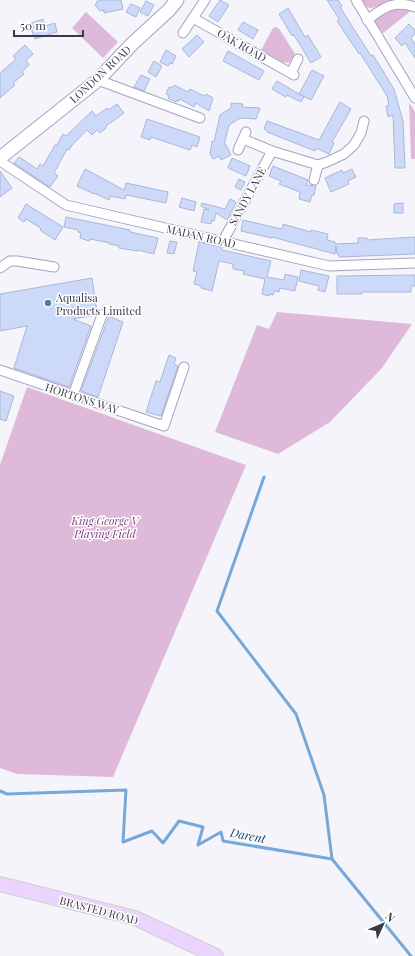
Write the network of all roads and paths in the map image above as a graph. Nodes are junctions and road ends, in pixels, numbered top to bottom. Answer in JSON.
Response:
{"nodes":[{"id":1,"x":177,"y":0,"type":"edge"},
{"id":2,"x":205,"y":0,"type":"edge"},
{"id":3,"x":356,"y":0,"type":"edge"},
{"id":4,"x":415,"y":7,"type":"edge"},
{"id":5,"x":193,"y":18,"type":"junction"},
{"id":6,"x":367,"y":20,"type":"junction"},
{"id":7,"x":183,"y":33,"type":"dead end"},
{"id":8,"x":298,"y":59,"type":"dead end"},
{"id":9,"x":98,"y":80,"type":"junction"},
{"id":10,"x":415,"y":98,"type":"edge"},
{"id":11,"x":200,"y":118,"type":"dead end"},
{"id":12,"x":364,"y":122,"type":"dead end"},
{"id":13,"x":238,"y":150,"type":"dead end"},
{"id":14,"x":272,"y":151,"type":"junction"},
{"id":15,"x":0,"y":160,"type":"edge"},
{"id":16,"x":318,"y":165,"type":"junction"},
{"id":17,"x":314,"y":180,"type":"dead end"},
{"id":18,"x":223,"y":241,"type":"junction"},
{"id":19,"x":415,"y":263,"type":"edge"},
{"id":20,"x":54,"y":266,"type":"dead end"},
{"id":21,"x":0,"y":268,"type":"edge"},
{"id":22,"x":102,"y":315,"type":"dead end"},
{"id":23,"x":184,"y":367,"type":"dead end"},
{"id":24,"x":0,"y":370,"type":"edge"},
{"id":25,"x":73,"y":395,"type":"junction"},
{"id":26,"x":0,"y":884,"type":"edge"},
{"id":27,"x":216,"y":956,"type":"edge"}],
"edges":[{"from":1,"to":9,"type":"street","name":"LONDON ROAD"},
{"from":2,"to":5,"type":"street"},
{"from":3,"to":6,"type":"street"},
{"from":4,"to":6,"type":"street"},
{"from":5,"to":7,"type":"street"},
{"from":5,"to":8,"type":"street","name":"OAK ROAD"},
{"from":6,"to":10,"type":"street"},
{"from":9,"to":11,"type":"street"},
{"from":9,"to":15,"type":"street","name":"LONDON ROAD"},
{"from":12,"to":16,"type":"street"},
{"from":13,"to":14,"type":"street"},
{"from":14,"to":16,"type":"street"},
{"from":14,"to":18,"type":"street","name":"SANDY LANE"},
{"from":15,"to":18,"type":"street","name":"MADAN ROAD"},
{"from":16,"to":17,"type":"street"},
{"from":18,"to":19,"type":"street","name":"MADAN ROAD"},
{"from":20,"to":21,"type":"street"},
{"from":22,"to":25,"type":"street"},
{"from":23,"to":25,"type":"street","name":"HORTONS WAY"},
{"from":24,"to":25,"type":"street","name":"HORTONS WAY"},
{"from":26,"to":27,"type":"main road","name":"BRASTED ROAD"}]}
